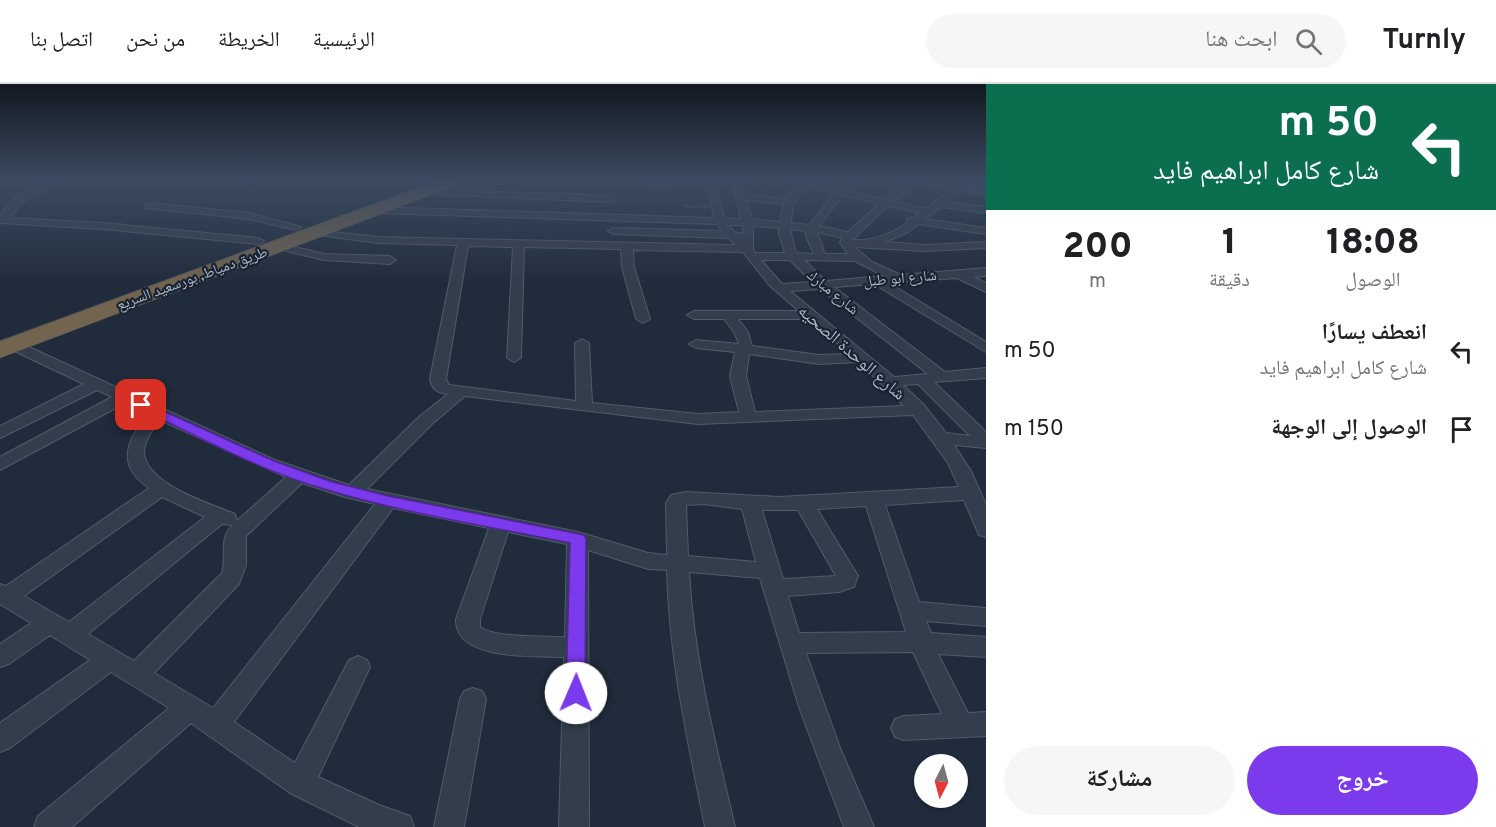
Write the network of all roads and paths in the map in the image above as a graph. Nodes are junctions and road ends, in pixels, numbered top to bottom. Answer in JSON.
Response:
{"nodes":[{"id":1,"x":246,"y":216,"type":"edge"},
{"id":2,"x":343,"y":216,"type":"edge"},
{"id":3,"x":355,"y":216,"type":"edge"},
{"id":4,"x":411,"y":216,"type":"edge"},
{"id":5,"x":674,"y":216,"type":"edge"},
{"id":6,"x":719,"y":216,"type":"edge"},
{"id":7,"x":724,"y":216,"type":"edge"},
{"id":8,"x":747,"y":216,"type":"edge"},
{"id":9,"x":786,"y":216,"type":"edge"},
{"id":10,"x":822,"y":216,"type":"edge"},
{"id":11,"x":871,"y":216,"type":"edge"},
{"id":12,"x":894,"y":216,"type":"edge"},
{"id":13,"x":922,"y":216,"type":"edge"},
{"id":14,"x":612,"y":218,"type":"junction"},
{"id":15,"x":2,"y":221,"type":"edge"},
{"id":16,"x":915,"y":221,"type":"junction"},
{"id":17,"x":747,"y":222,"type":"junction"},
{"id":18,"x":784,"y":224,"type":"junction"},
{"id":19,"x":489,"y":228,"type":"junction"},
{"id":20,"x":812,"y":228,"type":"junction"},
{"id":21,"x":307,"y":229,"type":"junction"},
{"id":22,"x":613,"y":231,"type":"junction"},
{"id":23,"x":986,"y":231,"type":"edge"},
{"id":24,"x":684,"y":233,"type":"junction"},
{"id":25,"x":730,"y":234,"type":"junction"},
{"id":26,"x":895,"y":235,"type":"junction"},
{"id":27,"x":847,"y":240,"type":"junction"},
{"id":28,"x":463,"y":242,"type":"junction"},
{"id":29,"x":519,"y":243,"type":"junction"},
{"id":30,"x":268,"y":244,"type":"junction"},
{"id":31,"x":867,"y":245,"type":"junction"},
{"id":32,"x":620,"y":246,"type":"junction"},
{"id":33,"x":986,"y":246,"type":"edge"},
{"id":34,"x":749,"y":247,"type":"junction"},
{"id":35,"x":690,"y":248,"type":"junction"},
{"id":36,"x":946,"y":248,"type":"junction"},
{"id":37,"x":792,"y":256,"type":"junction"},
{"id":38,"x":821,"y":257,"type":"junction"},
{"id":39,"x":856,"y":258,"type":"junction"},
{"id":40,"x":390,"y":260,"type":"dead end"},
{"id":41,"x":986,"y":272,"type":"edge"},
{"id":42,"x":959,"y":274,"type":"junction"},
{"id":43,"x":903,"y":278,"type":"junction"},
{"id":44,"x":875,"y":280,"type":"junction"},
{"id":45,"x":823,"y":285,"type":"junction"},
{"id":46,"x":779,"y":288,"type":"junction"},
{"id":47,"x":986,"y":288,"type":"edge"},
{"id":48,"x":694,"y":315,"type":"dead end"},
{"id":49,"x":728,"y":315,"type":"junction"},
{"id":50,"x":810,"y":315,"type":"junction"},
{"id":51,"x":643,"y":319,"type":"dead end"},
{"id":52,"x":4,"y":342,"type":"edge"},
{"id":53,"x":582,"y":343,"type":"dead end"},
{"id":54,"x":696,"y":344,"type":"dead end"},
{"id":55,"x":745,"y":348,"type":"junction"},
{"id":56,"x":986,"y":348,"type":"edge"},
{"id":57,"x":860,"y":357,"type":"junction"},
{"id":58,"x":514,"y":358,"type":"dead end"},
{"id":59,"x":983,"y":375,"type":"edge"},
{"id":60,"x":942,"y":377,"type":"junction"},
{"id":61,"x":922,"y":379,"type":"junction"},
{"id":62,"x":890,"y":382,"type":"junction"},
{"id":63,"x":97,"y":384,"type":"junction"},
{"id":64,"x":461,"y":392,"type":"junction"},
{"id":65,"x":125,"y":397,"type":"junction"},
{"id":66,"x":584,"y":406,"type":"junction"},
{"id":67,"x":919,"y":410,"type":"junction"},
{"id":68,"x":158,"y":412,"type":"junction"},
{"id":69,"x":749,"y":417,"type":"junction"},
{"id":70,"x":24,"y":421,"type":"junction"},
{"id":71,"x":0,"y":433,"type":"edge"},
{"id":72,"x":51,"y":436,"type":"junction"},
{"id":73,"x":941,"y":438,"type":"junction"},
{"id":74,"x":986,"y":442,"type":"edge"},
{"id":75,"x":0,"y":464,"type":"edge"},
{"id":76,"x":299,"y":476,"type":"junction"},
{"id":77,"x":162,"y":488,"type":"junction"},
{"id":78,"x":352,"y":493,"type":"junction"},
{"id":79,"x":972,"y":493,"type":"junction"},
{"id":80,"x":873,"y":499,"type":"junction"},
{"id":81,"x":388,"y":501,"type":"junction"},
{"id":82,"x":803,"y":502,"type":"junction"},
{"id":83,"x":750,"y":503,"type":"junction"},
{"id":84,"x":220,"y":515,"type":"junction"},
{"id":85,"x":501,"y":524,"type":"junction"},
{"id":86,"x":243,"y":525,"type":"junction"},
{"id":87,"x":986,"y":530,"type":"edge"},
{"id":88,"x":578,"y":539,"type":"junction"},
{"id":89,"x":678,"y":565,"type":"junction"},
{"id":90,"x":772,"y":580,"type":"junction"},
{"id":91,"x":3,"y":595,"type":"edge"},
{"id":92,"x":910,"y":610,"type":"junction"},
{"id":93,"x":986,"y":616,"type":"edge"},
{"id":94,"x":59,"y":629,"type":"junction"},
{"id":95,"x":922,"y":642,"type":"junction"},
{"id":96,"x":790,"y":643,"type":"junction"},
{"id":97,"x":986,"y":647,"type":"edge"},
{"id":98,"x":576,"y":648,"type":"junction"},
{"id":99,"x":0,"y":657,"type":"edge"},
{"id":100,"x":110,"y":659,"type":"junction"},
{"id":101,"x":358,"y":667,"type":"dead end"},
{"id":102,"x":136,"y":675,"type":"junction"},
{"id":103,"x":473,"y":699,"type":"dead end"},
{"id":104,"x":190,"y":707,"type":"junction"},
{"id":105,"x":216,"y":724,"type":"junction"},
{"id":106,"x":973,"y":724,"type":"edge"},
{"id":107,"x":904,"y":728,"type":"dead end"},
{"id":108,"x":0,"y":739,"type":"edge"},
{"id":109,"x":300,"y":783,"type":"junction"},
{"id":110,"x":380,"y":824,"type":"edge"},
{"id":111,"x":49,"y":827,"type":"edge"},
{"id":112,"x":449,"y":827,"type":"edge"},
{"id":113,"x":574,"y":827,"type":"edge"},
{"id":114,"x":720,"y":827,"type":"edge"},
{"id":115,"x":859,"y":827,"type":"edge"}],
"edges":[{"from":1,"to":21,"type":"street"},
{"from":2,"to":21,"type":"highway","name":"طريق دمياط, بورسعيد السريع"},
{"from":3,"to":21,"type":"highway","name":"طريق دمياط, بورسعيد السريع"},
{"from":4,"to":19,"type":"street"},
{"from":5,"to":14,"type":"street"},
{"from":6,"to":25,"type":"street","name":"شارع الوحدة الصحيه"},
{"from":7,"to":17,"type":"street"},
{"from":8,"to":17,"type":"street"},
{"from":9,"to":18,"type":"street","name":"شارع مبارك"},
{"from":10,"to":20,"type":"street"},
{"from":11,"to":27,"type":"street"},
{"from":12,"to":16,"type":"street"},
{"from":13,"to":16,"type":"street"},
{"from":14,"to":19,"type":"street"},
{"from":14,"to":22,"type":"street"},
{"from":15,"to":30,"type":"street"},
{"from":16,"to":23,"type":"street"},
{"from":16,"to":26,"type":"street"},
{"from":17,"to":18,"type":"street"},
{"from":17,"to":34,"type":"street"},
{"from":18,"to":20,"type":"street"},
{"from":18,"to":37,"type":"street","name":"شارع مبارك"},
{"from":19,"to":28,"type":"street"},
{"from":19,"to":29,"type":"street"},
{"from":20,"to":27,"type":"street"},
{"from":20,"to":38,"type":"street"},
{"from":21,"to":28,"type":"street"},
{"from":21,"to":30,"type":"highway","name":"طريق دمياط, بورسعيد السريع"},
{"from":22,"to":24,"type":"street"},
{"from":22,"to":32,"type":"street"},
{"from":24,"to":25,"type":"street"},
{"from":24,"to":35,"type":"street"},
{"from":25,"to":34,"type":"street","name":"شارع الوحدة الصحيه"},
{"from":26,"to":31,"type":"street"},
{"from":26,"to":36,"type":"street"},
{"from":27,"to":31,"type":"street"},
{"from":27,"to":39,"type":"street"},
{"from":28,"to":64,"type":"street"},
{"from":29,"to":32,"type":"street"},
{"from":29,"to":58,"type":"street"},
{"from":30,"to":40,"type":"street"},
{"from":30,"to":52,"type":"highway","name":"طريق دمياط, بورسعيد السريع"},
{"from":31,"to":36,"type":"street"},
{"from":32,"to":35,"type":"street"},
{"from":32,"to":51,"type":"street"},
{"from":33,"to":36,"type":"street"},
{"from":34,"to":35,"type":"street"},
{"from":34,"to":37,"type":"street"},
{"from":34,"to":46,"type":"street","name":"شارع الوحدة الصحيه"},
{"from":37,"to":38,"type":"street"},
{"from":37,"to":45,"type":"street","name":"شارع مبارك"},
{"from":38,"to":39,"type":"street"},
{"from":39,"to":43,"type":"street"},
{"from":41,"to":42,"type":"street","name":"شارع ابو طبل"},
{"from":42,"to":43,"type":"street","name":"شارع ابو طبل"},
{"from":42,"to":47,"type":"street"},
{"from":43,"to":44,"type":"street","name":"شارع ابو طبل"},
{"from":44,"to":45,"type":"street","name":"شارع ابو طبل"},
{"from":44,"to":56,"type":"street"},
{"from":45,"to":46,"type":"street","name":"شارع ابو طبل"},
{"from":45,"to":60,"type":"street","name":"شارع مبارك"},
{"from":46,"to":50,"type":"street","name":"شارع الوحدة الصحيه"},
{"from":48,"to":49,"type":"street"},
{"from":49,"to":50,"type":"street"},
{"from":49,"to":55,"type":"street"},
{"from":50,"to":57,"type":"street","name":"شارع الوحدة الصحيه"},
{"from":52,"to":63,"type":"street"},
{"from":53,"to":66,"type":"street"},
{"from":54,"to":55,"type":"street"},
{"from":55,"to":57,"type":"street"},
{"from":55,"to":69,"type":"street"},
{"from":57,"to":62,"type":"street","name":"شارع الوحدة الصحيه"},
{"from":59,"to":60,"type":"street"},
{"from":60,"to":61,"type":"street"},
{"from":61,"to":62,"type":"street"},
{"from":61,"to":74,"type":"street"},
{"from":62,"to":67,"type":"street","name":"شارع الوحدة الصحيه"},
{"from":63,"to":65,"type":"street"},
{"from":63,"to":70,"type":"street"},
{"from":64,"to":66,"type":"street"},
{"from":64,"to":78,"type":"street"},
{"from":65,"to":68,"type":"street"},
{"from":65,"to":72,"type":"street"},
{"from":66,"to":69,"type":"street"},
{"from":67,"to":69,"type":"street"},
{"from":67,"to":73,"type":"street","name":"شارع الوحدة الصحيه"},
{"from":68,"to":76,"type":"street"},
{"from":68,"to":77,"type":"street"},
{"from":70,"to":71,"type":"street"},
{"from":70,"to":72,"type":"street"},
{"from":72,"to":75,"type":"street"},
{"from":73,"to":74,"type":"street"},
{"from":73,"to":79,"type":"street","name":"شارع الوحدة الصحيه"},
{"from":76,"to":78,"type":"street"},
{"from":76,"to":86,"type":"street"},
{"from":77,"to":84,"type":"street"},
{"from":77,"to":91,"type":"street"},
{"from":78,"to":81,"type":"street"},
{"from":79,"to":80,"type":"street"},
{"from":79,"to":87,"type":"street","name":"شارع الوحدة الصحيه"},
{"from":80,"to":82,"type":"street"},
{"from":80,"to":92,"type":"street"},
{"from":81,"to":85,"type":"street"},
{"from":81,"to":105,"type":"street"},
{"from":82,"to":83,"type":"street"},
{"from":82,"to":90,"type":"street"},
{"from":83,"to":89,"type":"street"},
{"from":83,"to":90,"type":"street"},
{"from":84,"to":86,"type":"street"},
{"from":84,"to":94,"type":"street"},
{"from":85,"to":88,"type":"street"},
{"from":85,"to":98,"type":"street"},
{"from":86,"to":102,"type":"street"},
{"from":88,"to":89,"type":"street"},
{"from":88,"to":98,"type":"street"},
{"from":89,"to":90,"type":"street"},
{"from":89,"to":114,"type":"street"},
{"from":90,"to":96,"type":"street"},
{"from":91,"to":94,"type":"street"},
{"from":92,"to":93,"type":"street"},
{"from":92,"to":95,"type":"street"},
{"from":94,"to":99,"type":"street"},
{"from":94,"to":100,"type":"street"},
{"from":95,"to":96,"type":"street"},
{"from":95,"to":97,"type":"street"},
{"from":95,"to":106,"type":"street"},
{"from":96,"to":115,"type":"street"},
{"from":98,"to":113,"type":"street"},
{"from":100,"to":102,"type":"street"},
{"from":100,"to":108,"type":"street"},
{"from":101,"to":109,"type":"street"},
{"from":102,"to":104,"type":"street"},
{"from":103,"to":112,"type":"street"},
{"from":104,"to":105,"type":"street"},
{"from":104,"to":111,"type":"street"},
{"from":105,"to":109,"type":"street"},
{"from":106,"to":107,"type":"street"},
{"from":109,"to":110,"type":"street"}]}
